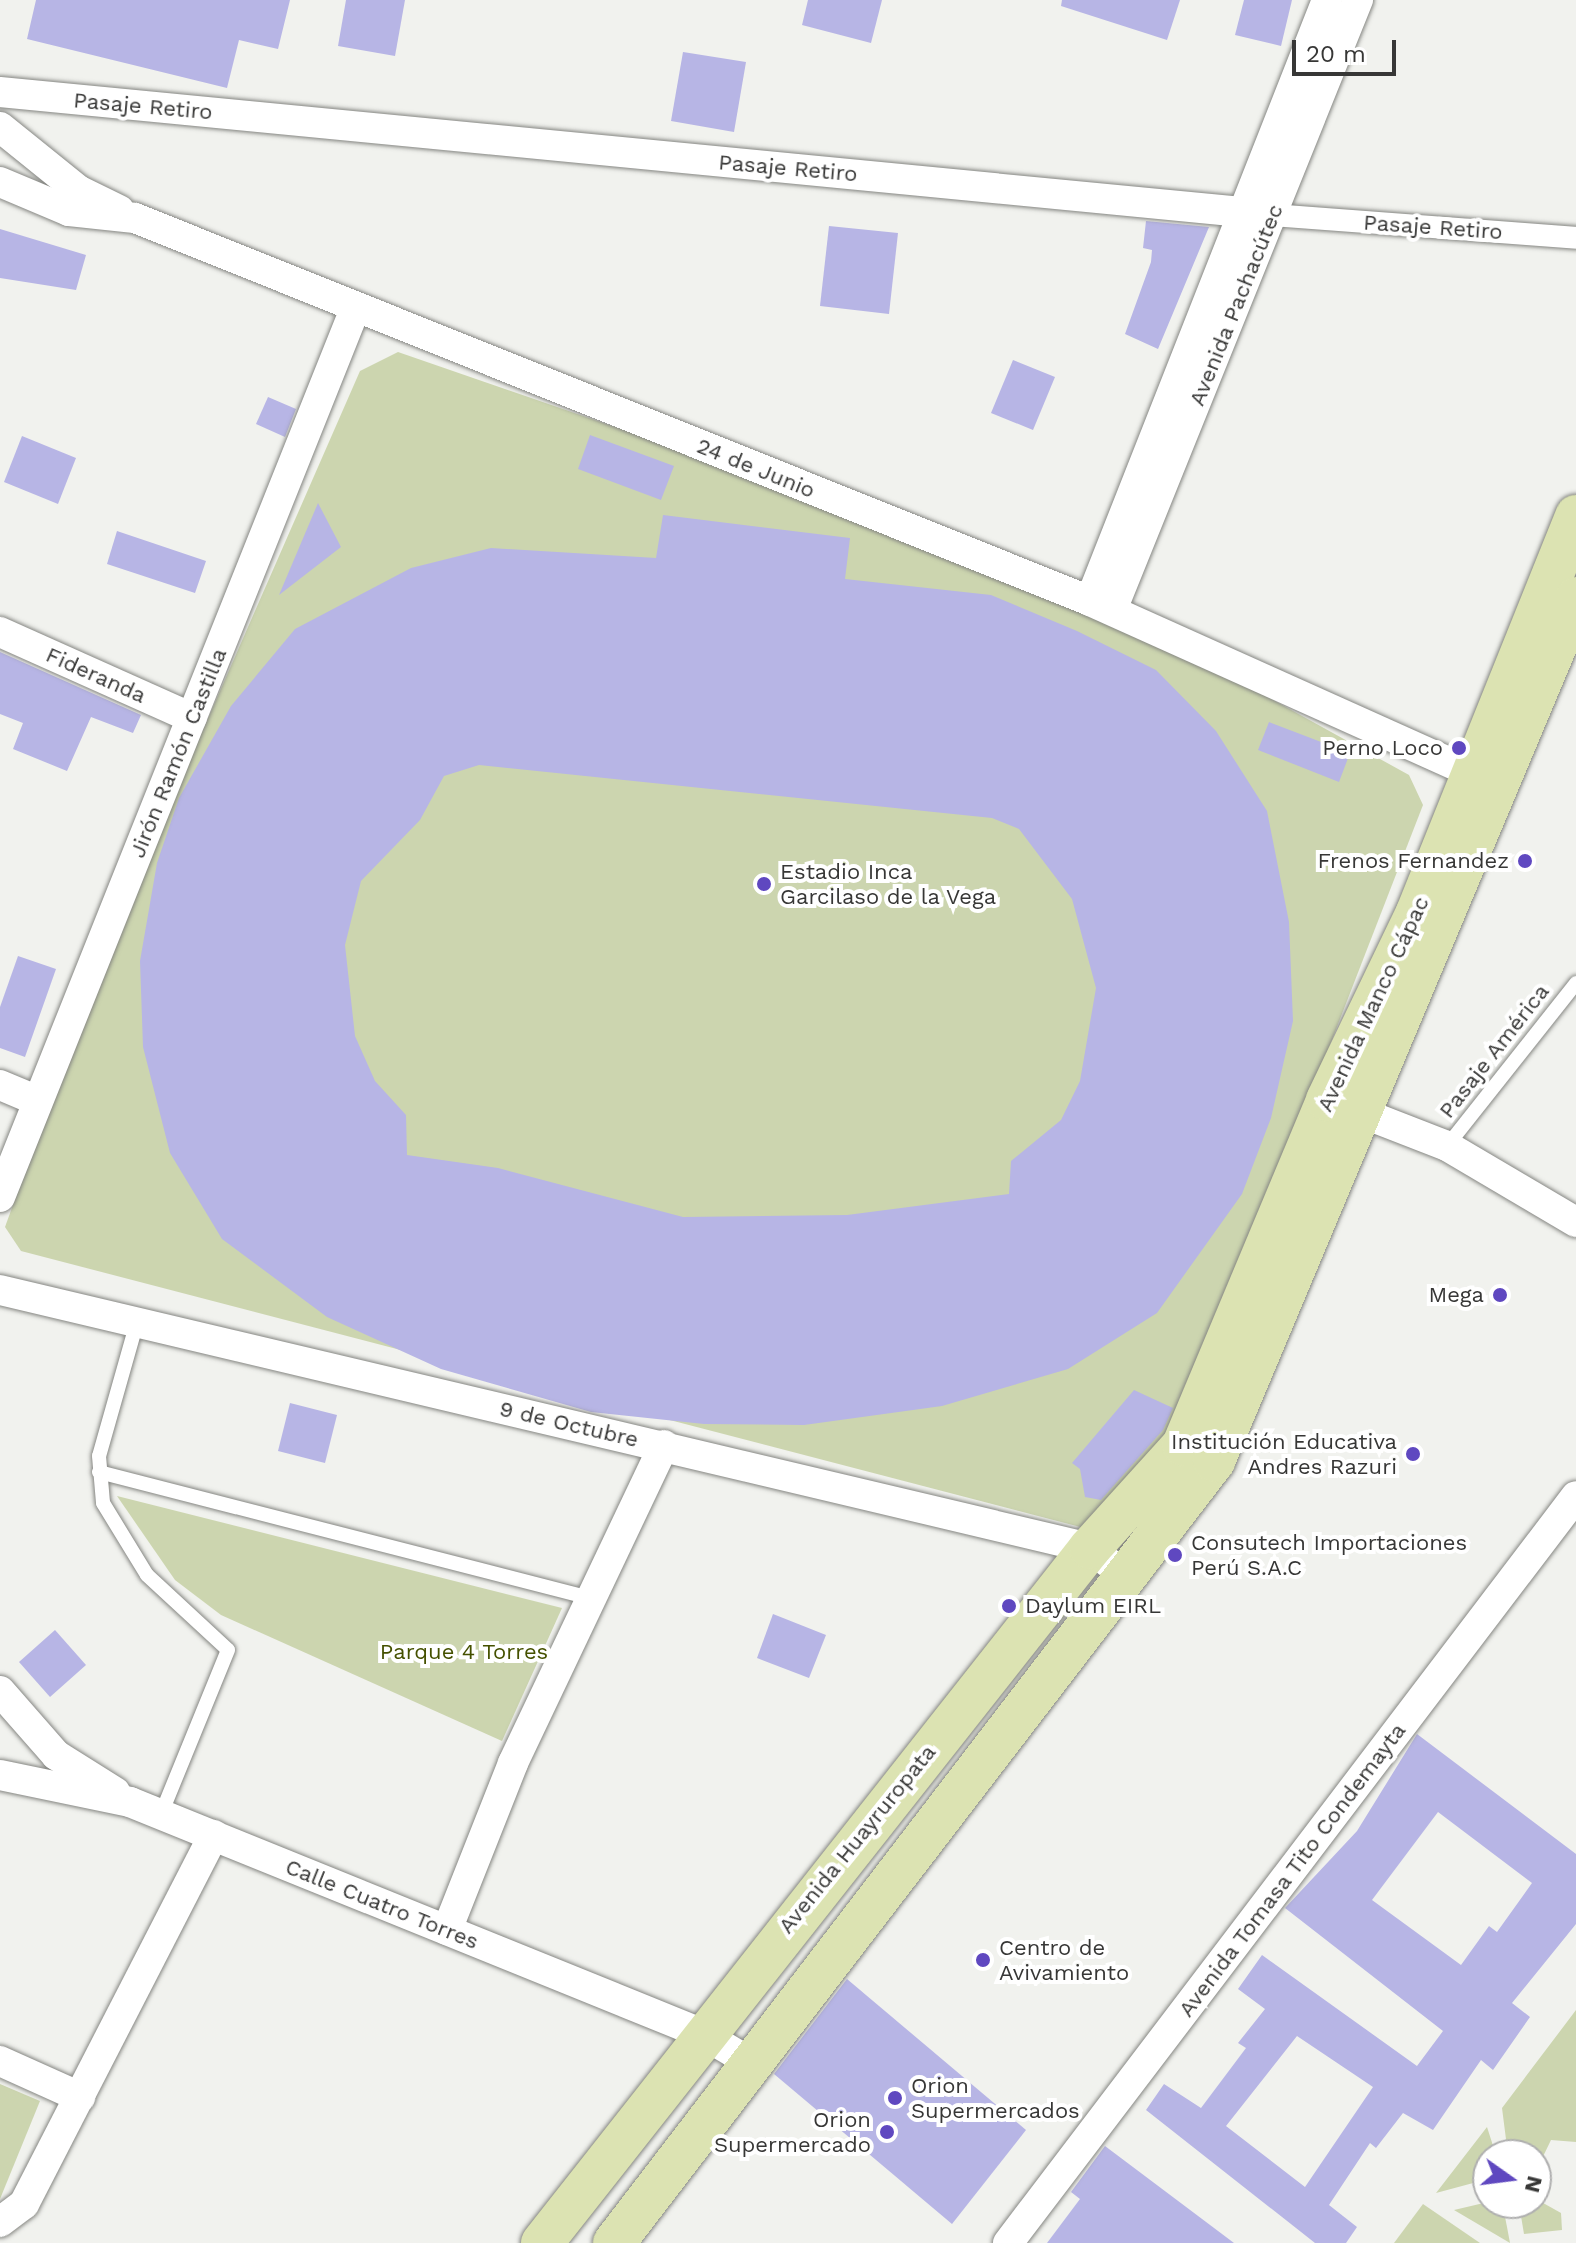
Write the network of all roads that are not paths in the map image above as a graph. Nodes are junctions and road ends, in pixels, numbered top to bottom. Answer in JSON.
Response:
{"nodes":[{"id":1,"x":1327,"y":0,"type":"edge"},
{"id":2,"x":1358,"y":0,"type":"edge"},
{"id":3,"x":0,"y":92,"type":"edge"},
{"id":4,"x":0,"y":127,"type":"edge"},
{"id":5,"x":0,"y":182,"type":"edge"},
{"id":6,"x":1259,"y":214,"type":"junction"},
{"id":7,"x":135,"y":218,"type":"junction"},
{"id":8,"x":1576,"y":238,"type":"edge"},
{"id":9,"x":355,"y":309,"type":"junction"},
{"id":10,"x":1576,"y":516,"type":"edge"},
{"id":11,"x":1576,"y":598,"type":"edge"},
{"id":12,"x":1101,"y":606,"type":"junction"},
{"id":13,"x":0,"y":632,"type":"edge"},
{"id":14,"x":192,"y":718,"type":"junction"},
{"id":15,"x":1488,"y":780,"type":"junction"},
{"id":16,"x":1576,"y":983,"type":"edge"},
{"id":17,"x":0,"y":1085,"type":"edge"},
{"id":18,"x":38,"y":1101,"type":"junction"},
{"id":19,"x":1344,"y":1106,"type":"junction"},
{"id":20,"x":1447,"y":1146,"type":"junction"},
{"id":21,"x":0,"y":1197,"type":"edge"},
{"id":22,"x":1576,"y":1222,"type":"edge"},
{"id":23,"x":0,"y":1290,"type":"edge"},
{"id":24,"x":137,"y":1322,"type":"junction"},
{"id":25,"x":664,"y":1445,"type":"junction"},
{"id":26,"x":1198,"y":1453,"type":"junction"},
{"id":27,"x":99,"y":1472,"type":"junction"},
{"id":28,"x":1576,"y":1496,"type":"edge"},
{"id":29,"x":1090,"y":1548,"type":"junction"},
{"id":30,"x":1129,"y":1579,"type":"junction"},
{"id":31,"x":590,"y":1598,"type":"junction"},
{"id":32,"x":0,"y":1691,"type":"edge"},
{"id":33,"x":0,"y":1775,"type":"edge"},
{"id":34,"x":130,"y":1802,"type":"junction"},
{"id":35,"x":161,"y":1814,"type":"junction"},
{"id":36,"x":214,"y":1835,"type":"junction"},
{"id":37,"x":447,"y":1930,"type":"junction"},
{"id":38,"x":701,"y":2033,"type":"junction"},
{"id":39,"x":0,"y":2061,"type":"edge"},
{"id":40,"x":753,"y":2064,"type":"junction"},
{"id":41,"x":80,"y":2097,"type":"junction"},
{"id":42,"x":0,"y":2222,"type":"edge"},
{"id":43,"x":542,"y":2243,"type":"edge"},
{"id":44,"x":614,"y":2243,"type":"edge"},
{"id":45,"x":1008,"y":2243,"type":"edge"}],
"edges":[{"from":1,"to":6,"type":"street","name":"Avenida Pachacútec"},
{"from":2,"to":6,"type":"street","name":"Avenida Pachacútec"},
{"from":3,"to":6,"type":"street","name":"Pasaje Retiro"},
{"from":4,"to":7,"type":"street"},
{"from":5,"to":7,"type":"street","name":"24 de Junio"},
{"from":6,"to":8,"type":"street","name":"Pasaje Retiro"},
{"from":6,"to":12,"type":"street","name":"Avenida Pachacútec"},
{"from":7,"to":9,"type":"street","name":"24 de Junio"},
{"from":9,"to":12,"type":"street","name":"24 de Junio"},
{"from":9,"to":14,"type":"street","name":"Jirón Ramón Castilla"},
{"from":10,"to":15,"type":"main road","name":"Avenida Manco Cápac"},
{"from":11,"to":15,"type":"main road","name":"Avenida Manco Cápac"},
{"from":12,"to":15,"type":"street","name":"24 de Junio"},
{"from":13,"to":14,"type":"street","name":"Fideranda"},
{"from":14,"to":18,"type":"street","name":"Jirón Ramón Castilla"},
{"from":15,"to":19,"type":"main road","name":"Avenida Manco Cápac"},
{"from":16,"to":20,"type":"lane","name":"Pasaje América"},
{"from":17,"to":18,"type":"street"},
{"from":18,"to":21,"type":"street","name":"Jirón Ramón Castilla"},
{"from":19,"to":20,"type":"street"},
{"from":19,"to":26,"type":"main road","name":"Avenida Manco Cápac"},
{"from":20,"to":22,"type":"street"},
{"from":23,"to":24,"type":"street","name":"9 de Octubre"},
{"from":24,"to":25,"type":"street","name":"9 de Octubre"},
{"from":24,"to":27,"type":"lane"},
{"from":25,"to":29,"type":"street","name":"9 de Octubre"},
{"from":25,"to":31,"type":"street"},
{"from":26,"to":29,"type":"main road","name":"Avenida Huayruropata"},
{"from":26,"to":30,"type":"main road"},
{"from":27,"to":31,"type":"lane"},
{"from":27,"to":35,"type":"lane"},
{"from":28,"to":45,"type":"street","name":"Avenida Tomasa Tito Condemayta"},
{"from":29,"to":30,"type":"street","name":"9 de Octubre"},
{"from":29,"to":38,"type":"main road","name":"Avenida Huayruropata"},
{"from":30,"to":40,"type":"main road"},
{"from":31,"to":37,"type":"street"},
{"from":32,"to":34,"type":"street"},
{"from":33,"to":34,"type":"street","name":"Calle Cuatro Torres"},
{"from":34,"to":35,"type":"street","name":"Calle Cuatro Torres"},
{"from":35,"to":36,"type":"street","name":"Calle Cuatro Torres"},
{"from":36,"to":37,"type":"street","name":"Calle Cuatro Torres"},
{"from":36,"to":41,"type":"street"},
{"from":37,"to":38,"type":"street","name":"Calle Cuatro Torres"},
{"from":38,"to":40,"type":"street","name":"Calle Cuatro Torres"},
{"from":38,"to":43,"type":"main road","name":"Avenida Huayruropata"},
{"from":39,"to":41,"type":"street"},
{"from":40,"to":44,"type":"main road"},
{"from":41,"to":42,"type":"street"}]}
